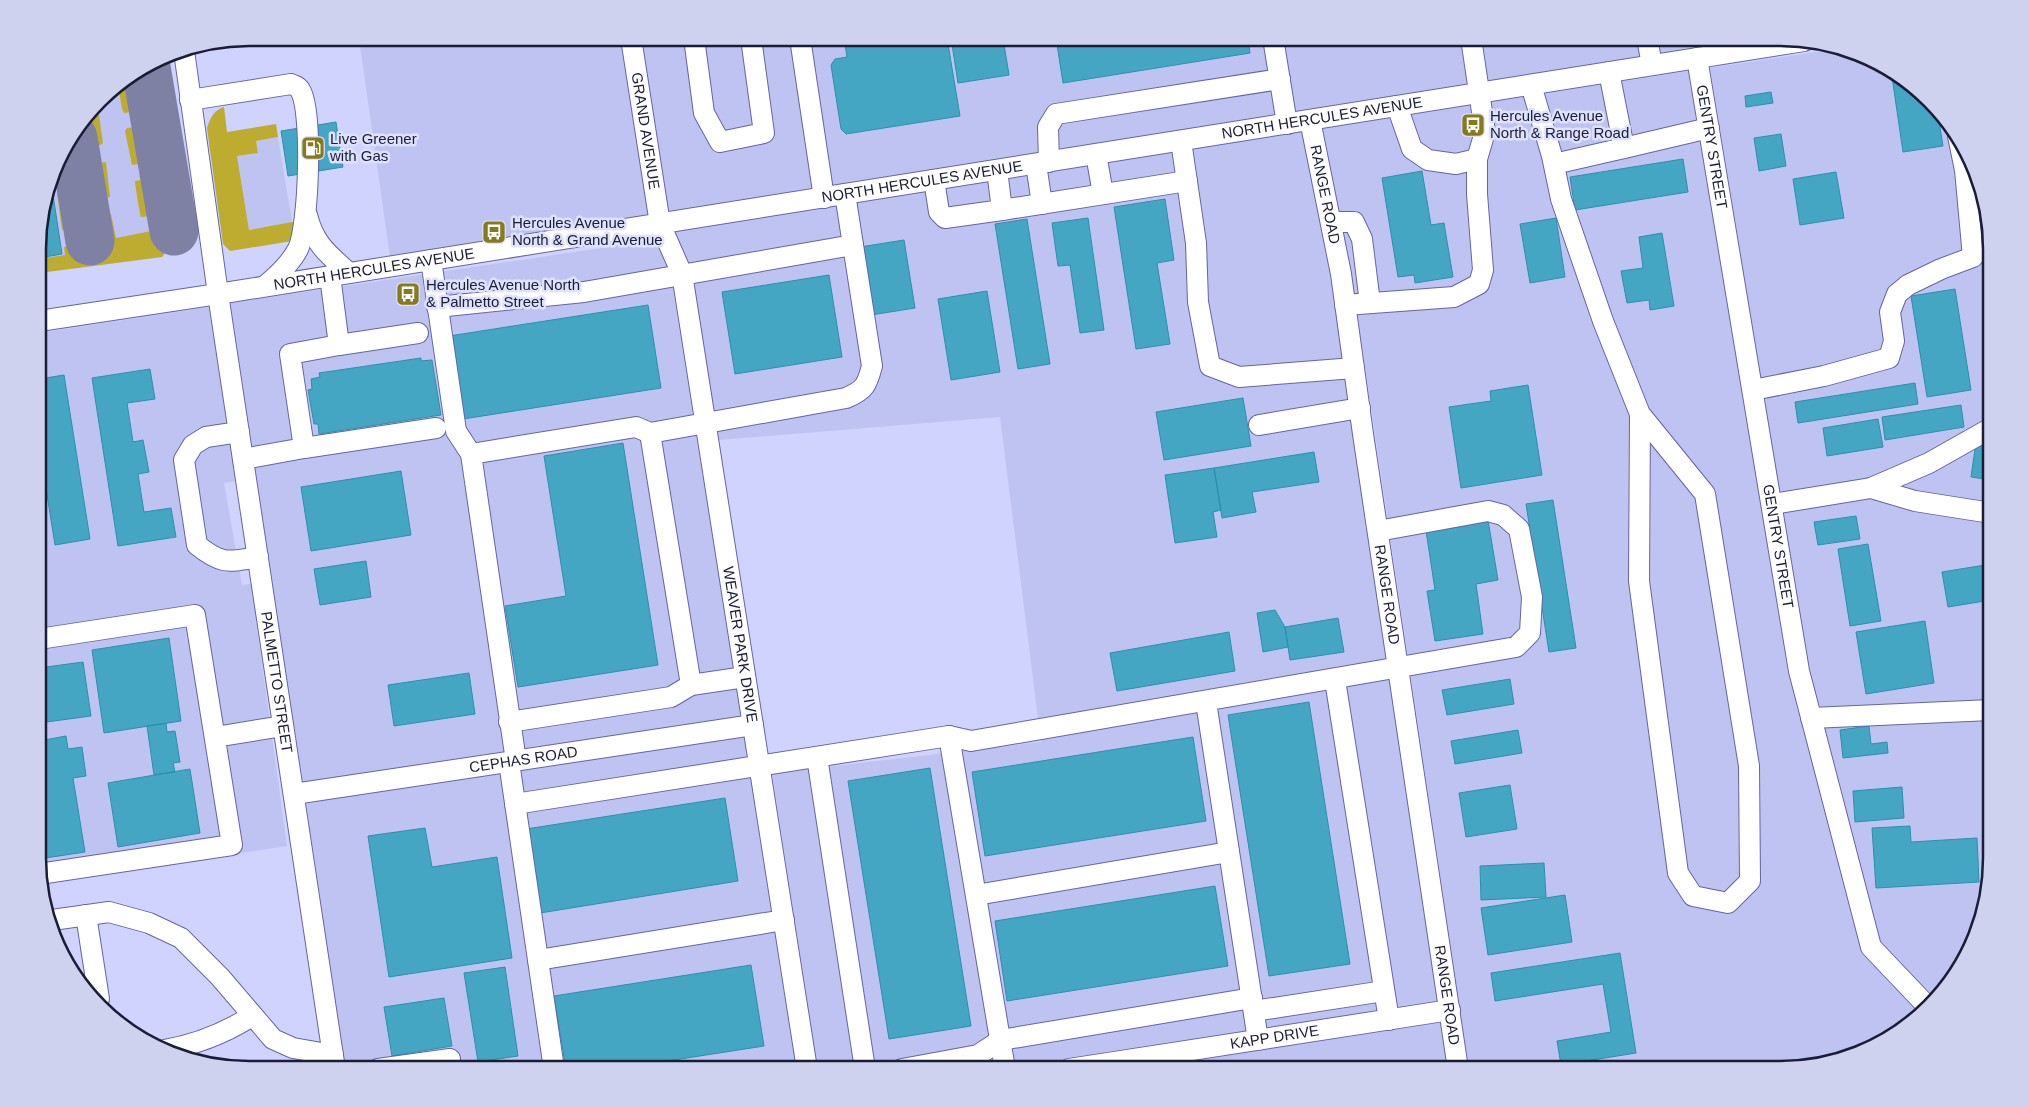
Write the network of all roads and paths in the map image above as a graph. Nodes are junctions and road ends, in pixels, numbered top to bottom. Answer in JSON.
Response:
{"nodes":[{"id":1,"x":632,"y":46,"type":"edge"},
{"id":2,"x":695,"y":46,"type":"edge"},
{"id":3,"x":752,"y":46,"type":"edge"},
{"id":4,"x":801,"y":46,"type":"edge"},
{"id":5,"x":1274,"y":46,"type":"edge"},
{"id":6,"x":1472,"y":46,"type":"edge"},
{"id":7,"x":1648,"y":46,"type":"edge"},
{"id":8,"x":1773,"y":46,"type":"edge"},
{"id":9,"x":185,"y":57,"type":"edge"},
{"id":10,"x":1697,"y":58,"type":"junction"},
{"id":11,"x":1652,"y":65,"type":"junction"},
{"id":12,"x":1609,"y":72,"type":"junction"},
{"id":13,"x":1280,"y":79,"type":"junction"},
{"id":14,"x":1530,"y":84,"type":"junction"},
{"id":15,"x":1480,"y":93,"type":"junction"},
{"id":16,"x":190,"y":100,"type":"junction"},
{"id":17,"x":1397,"y":106,"type":"junction"},
{"id":18,"x":1310,"y":120,"type":"junction"},
{"id":19,"x":1287,"y":124,"type":"junction"},
{"id":20,"x":1709,"y":128,"type":"junction"},
{"id":21,"x":1181,"y":141,"type":"junction"},
{"id":22,"x":1624,"y":148,"type":"junction"},
{"id":23,"x":1096,"y":154,"type":"junction"},
{"id":24,"x":1477,"y":159,"type":"junction"},
{"id":25,"x":1042,"y":163,"type":"junction"},
{"id":26,"x":1964,"y":163,"type":"edge"},
{"id":27,"x":1554,"y":164,"type":"junction"},
{"id":28,"x":997,"y":170,"type":"junction"},
{"id":29,"x":934,"y":180,"type":"junction"},
{"id":30,"x":1187,"y":181,"type":"junction"},
{"id":31,"x":845,"y":194,"type":"junction"},
{"id":32,"x":1103,"y":194,"type":"junction"},
{"id":33,"x":1975,"y":196,"type":"edge"},
{"id":34,"x":824,"y":198,"type":"junction"},
{"id":35,"x":1042,"y":204,"type":"junction"},
{"id":36,"x":306,"y":208,"type":"junction"},
{"id":37,"x":1002,"y":210,"type":"junction"},
{"id":38,"x":1331,"y":222,"type":"junction"},
{"id":39,"x":660,"y":224,"type":"junction"},
{"id":40,"x":853,"y":245,"type":"junction"},
{"id":41,"x":431,"y":260,"type":"junction"},
{"id":42,"x":340,"y":274,"type":"junction"},
{"id":43,"x":682,"y":274,"type":"junction"},
{"id":44,"x":265,"y":286,"type":"junction"},
{"id":45,"x":218,"y":294,"type":"junction"},
{"id":46,"x":1370,"y":303,"type":"junction"},
{"id":47,"x":1345,"y":305,"type":"junction"},
{"id":48,"x":437,"y":306,"type":"junction"},
{"id":49,"x":46,"y":320,"type":"edge"},
{"id":50,"x":418,"y":333,"type":"dead end"},
{"id":51,"x":339,"y":345,"type":"junction"},
{"id":52,"x":1354,"y":368,"type":"junction"},
{"id":53,"x":1753,"y":390,"type":"junction"},
{"id":54,"x":1360,"y":408,"type":"junction"},
{"id":55,"x":1640,"y":414,"type":"junction"},
{"id":56,"x":705,"y":424,"type":"junction"},
{"id":57,"x":1260,"y":425,"type":"dead end"},
{"id":58,"x":436,"y":428,"type":"dead end"},
{"id":59,"x":239,"y":432,"type":"junction"},
{"id":60,"x":650,"y":433,"type":"junction"},
{"id":61,"x":1983,"y":433,"type":"edge"},
{"id":62,"x":304,"y":448,"type":"junction"},
{"id":63,"x":471,"y":454,"type":"junction"},
{"id":64,"x":243,"y":459,"type":"junction"},
{"id":65,"x":1871,"y":488,"type":"junction"},
{"id":66,"x":1772,"y":504,"type":"junction"},
{"id":67,"x":1983,"y":512,"type":"edge"},
{"id":68,"x":1378,"y":531,"type":"junction"},
{"id":69,"x":258,"y":557,"type":"junction"},
{"id":70,"x":46,"y":639,"type":"edge"},
{"id":71,"x":1398,"y":668,"type":"junction"},
{"id":72,"x":746,"y":677,"type":"junction"},
{"id":73,"x":1335,"y":680,"type":"junction"},
{"id":74,"x":691,"y":685,"type":"junction"},
{"id":75,"x":1206,"y":702,"type":"junction"},
{"id":76,"x":1983,"y":710,"type":"edge"},
{"id":77,"x":1811,"y":718,"type":"junction"},
{"id":78,"x":509,"y":722,"type":"junction"},
{"id":79,"x":753,"y":725,"type":"junction"},
{"id":80,"x":283,"y":726,"type":"junction"},
{"id":81,"x":949,"y":736,"type":"junction"},
{"id":82,"x":215,"y":737,"type":"junction"},
{"id":83,"x":817,"y":757,"type":"junction"},
{"id":84,"x":512,"y":762,"type":"junction"},
{"id":85,"x":760,"y":767,"type":"junction"},
{"id":86,"x":294,"y":794,"type":"junction"},
{"id":87,"x":515,"y":804,"type":"junction"},
{"id":88,"x":1229,"y":852,"type":"junction"},
{"id":89,"x":47,"y":873,"type":"edge"},
{"id":90,"x":976,"y":895,"type":"junction"},
{"id":91,"x":86,"y":915,"type":"junction"},
{"id":92,"x":56,"y":919,"type":"edge"},
{"id":93,"x":784,"y":920,"type":"junction"},
{"id":94,"x":538,"y":960,"type":"junction"},
{"id":95,"x":1384,"y":991,"type":"junction"},
{"id":96,"x":98,"y":993,"type":"edge"},
{"id":97,"x":1923,"y":1001,"type":"edge"},
{"id":98,"x":1253,"y":1005,"type":"junction"},
{"id":99,"x":1450,"y":1010,"type":"junction"},
{"id":100,"x":252,"y":1016,"type":"junction"},
{"id":101,"x":1389,"y":1020,"type":"junction"},
{"id":102,"x":1001,"y":1040,"type":"junction"},
{"id":103,"x":1258,"y":1040,"type":"junction"},
{"id":104,"x":179,"y":1048,"type":"edge"},
{"id":105,"x":450,"y":1059,"type":"dead end"},
{"id":106,"x":331,"y":1061,"type":"edge"},
{"id":107,"x":334,"y":1061,"type":"edge"},
{"id":108,"x":437,"y":1061,"type":"edge"},
{"id":109,"x":553,"y":1061,"type":"edge"},
{"id":110,"x":806,"y":1061,"type":"edge"},
{"id":111,"x":864,"y":1061,"type":"edge"},
{"id":112,"x":945,"y":1061,"type":"edge"},
{"id":113,"x":1004,"y":1061,"type":"edge"},
{"id":114,"x":1121,"y":1061,"type":"edge"},
{"id":115,"x":1457,"y":1061,"type":"edge"}],
"edges":[{"from":1,"to":39,"type":"street","name":"GRAND AVENUE"},
{"from":2,"to":3,"type":"street"},
{"from":4,"to":34,"type":"street"},
{"from":5,"to":13,"type":"street"},
{"from":6,"to":15,"type":"street"},
{"from":7,"to":11,"type":"street"},
{"from":8,"to":10,"type":"street","name":"NORTH HERCULES AVENUE"},
{"from":9,"to":16,"type":"street","name":"PALMETTO STREET"},
{"from":10,"to":11,"type":"street","name":"NORTH HERCULES AVENUE"},
{"from":10,"to":20,"type":"street","name":"GENTRY STREET"},
{"from":11,"to":12,"type":"street","name":"NORTH HERCULES AVENUE"},
{"from":12,"to":14,"type":"street","name":"NORTH HERCULES AVENUE"},
{"from":12,"to":22,"type":"street"},
{"from":13,"to":19,"type":"street"},
{"from":13,"to":25,"type":"street"},
{"from":14,"to":15,"type":"street","name":"NORTH HERCULES AVENUE"},
{"from":14,"to":27,"type":"street"},
{"from":15,"to":17,"type":"street","name":"NORTH HERCULES AVENUE"},
{"from":15,"to":24,"type":"street"},
{"from":16,"to":36,"type":"street"},
{"from":16,"to":45,"type":"street","name":"PALMETTO STREET"},
{"from":17,"to":18,"type":"street","name":"NORTH HERCULES AVENUE"},
{"from":17,"to":24,"type":"street"},
{"from":18,"to":19,"type":"street","name":"NORTH HERCULES AVENUE"},
{"from":18,"to":38,"type":"street","name":"RANGE ROAD"},
{"from":19,"to":21,"type":"street","name":"NORTH HERCULES AVENUE"},
{"from":20,"to":22,"type":"street"},
{"from":20,"to":53,"type":"street","name":"GENTRY STREET"},
{"from":21,"to":23,"type":"street","name":"NORTH HERCULES AVENUE"},
{"from":21,"to":30,"type":"street"},
{"from":22,"to":27,"type":"street"},
{"from":23,"to":25,"type":"street","name":"NORTH HERCULES AVENUE"},
{"from":23,"to":32,"type":"street"},
{"from":24,"to":46,"type":"street"},
{"from":25,"to":28,"type":"street","name":"NORTH HERCULES AVENUE"},
{"from":25,"to":35,"type":"street"},
{"from":26,"to":33,"type":"street"},
{"from":27,"to":55,"type":"street"},
{"from":28,"to":29,"type":"street","name":"NORTH HERCULES AVENUE"},
{"from":28,"to":37,"type":"street"},
{"from":29,"to":31,"type":"street","name":"NORTH HERCULES AVENUE"},
{"from":29,"to":37,"type":"street"},
{"from":30,"to":32,"type":"street"},
{"from":30,"to":52,"type":"street"},
{"from":31,"to":34,"type":"street","name":"NORTH HERCULES AVENUE"},
{"from":31,"to":40,"type":"street"},
{"from":32,"to":35,"type":"street"},
{"from":33,"to":53,"type":"street"},
{"from":34,"to":39,"type":"street","name":"NORTH HERCULES AVENUE"},
{"from":35,"to":37,"type":"street"},
{"from":36,"to":42,"type":"street"},
{"from":36,"to":44,"type":"street"},
{"from":38,"to":46,"type":"street"},
{"from":38,"to":47,"type":"street","name":"RANGE ROAD"},
{"from":39,"to":41,"type":"street","name":"NORTH HERCULES AVENUE"},
{"from":39,"to":43,"type":"street","name":"WEAVER PARK DRIVE"},
{"from":40,"to":43,"type":"street"},
{"from":40,"to":56,"type":"street"},
{"from":41,"to":42,"type":"street","name":"NORTH HERCULES AVENUE"},
{"from":41,"to":48,"type":"street"},
{"from":42,"to":44,"type":"street","name":"NORTH HERCULES AVENUE"},
{"from":42,"to":51,"type":"street"},
{"from":43,"to":48,"type":"street"},
{"from":43,"to":56,"type":"street","name":"WEAVER PARK DRIVE"},
{"from":44,"to":45,"type":"street","name":"NORTH HERCULES AVENUE"},
{"from":45,"to":49,"type":"street","name":"NORTH HERCULES AVENUE"},
{"from":45,"to":59,"type":"street","name":"PALMETTO STREET"},
{"from":46,"to":47,"type":"street"},
{"from":47,"to":52,"type":"street","name":"RANGE ROAD"},
{"from":48,"to":63,"type":"street"},
{"from":50,"to":51,"type":"street"},
{"from":51,"to":62,"type":"street"},
{"from":52,"to":54,"type":"street","name":"RANGE ROAD"},
{"from":53,"to":66,"type":"street","name":"GENTRY STREET"},
{"from":54,"to":57,"type":"street"},
{"from":54,"to":68,"type":"street","name":"RANGE ROAD"},
{"from":55,"to":55,"type":"street"},
{"from":56,"to":60,"type":"street"},
{"from":56,"to":72,"type":"street","name":"WEAVER PARK DRIVE"},
{"from":58,"to":62,"type":"street"},
{"from":59,"to":64,"type":"street","name":"PALMETTO STREET"},
{"from":59,"to":69,"type":"street"},
{"from":60,"to":63,"type":"street"},
{"from":60,"to":74,"type":"street"},
{"from":61,"to":65,"type":"street"},
{"from":62,"to":64,"type":"street"},
{"from":63,"to":78,"type":"street"},
{"from":64,"to":69,"type":"street","name":"PALMETTO STREET"},
{"from":65,"to":66,"type":"street"},
{"from":65,"to":67,"type":"street"},
{"from":66,"to":77,"type":"street","name":"GENTRY STREET"},
{"from":68,"to":71,"type":"street","name":"RANGE ROAD"},
{"from":68,"to":71,"type":"street"},
{"from":69,"to":80,"type":"street","name":"PALMETTO STREET"},
{"from":70,"to":82,"type":"street"},
{"from":71,"to":73,"type":"street"},
{"from":71,"to":99,"type":"street","name":"RANGE ROAD"},
{"from":72,"to":74,"type":"street"},
{"from":72,"to":79,"type":"street","name":"WEAVER PARK DRIVE"},
{"from":73,"to":75,"type":"street"},
{"from":73,"to":95,"type":"street"},
{"from":74,"to":78,"type":"street"},
{"from":75,"to":81,"type":"street"},
{"from":75,"to":88,"type":"street"},
{"from":76,"to":77,"type":"street"},
{"from":77,"to":97,"type":"street","name":"GENTRY STREET"},
{"from":78,"to":84,"type":"street"},
{"from":79,"to":84,"type":"street","name":"CEPHAS ROAD"},
{"from":79,"to":85,"type":"street","name":"WEAVER PARK DRIVE"},
{"from":80,"to":82,"type":"street"},
{"from":80,"to":86,"type":"street","name":"PALMETTO STREET"},
{"from":81,"to":83,"type":"street"},
{"from":81,"to":90,"type":"street"},
{"from":82,"to":89,"type":"street"},
{"from":83,"to":85,"type":"street"},
{"from":83,"to":111,"type":"street"},
{"from":84,"to":86,"type":"street","name":"CEPHAS ROAD"},
{"from":84,"to":87,"type":"street"},
{"from":85,"to":87,"type":"street"},
{"from":85,"to":93,"type":"street","name":"WEAVER PARK DRIVE"},
{"from":86,"to":107,"type":"street","name":"PALMETTO STREET"},
{"from":87,"to":94,"type":"street"},
{"from":88,"to":90,"type":"street"},
{"from":88,"to":98,"type":"street"},
{"from":90,"to":102,"type":"street"},
{"from":91,"to":92,"type":"street"},
{"from":91,"to":96,"type":"street"},
{"from":91,"to":100,"type":"street"},
{"from":93,"to":94,"type":"street"},
{"from":93,"to":110,"type":"street","name":"WEAVER PARK DRIVE"},
{"from":94,"to":109,"type":"street"},
{"from":95,"to":98,"type":"street"},
{"from":95,"to":101,"type":"street"},
{"from":98,"to":102,"type":"street"},
{"from":98,"to":103,"type":"street"},
{"from":99,"to":101,"type":"street","name":"KAPP DRIVE"},
{"from":99,"to":115,"type":"street","name":"RANGE ROAD"},
{"from":100,"to":104,"type":"street"},
{"from":100,"to":106,"type":"street"},
{"from":101,"to":103,"type":"street","name":"KAPP DRIVE"},
{"from":102,"to":112,"type":"street"},
{"from":102,"to":113,"type":"street"},
{"from":103,"to":114,"type":"street","name":"KAPP DRIVE"},
{"from":105,"to":108,"type":"street"}]}
